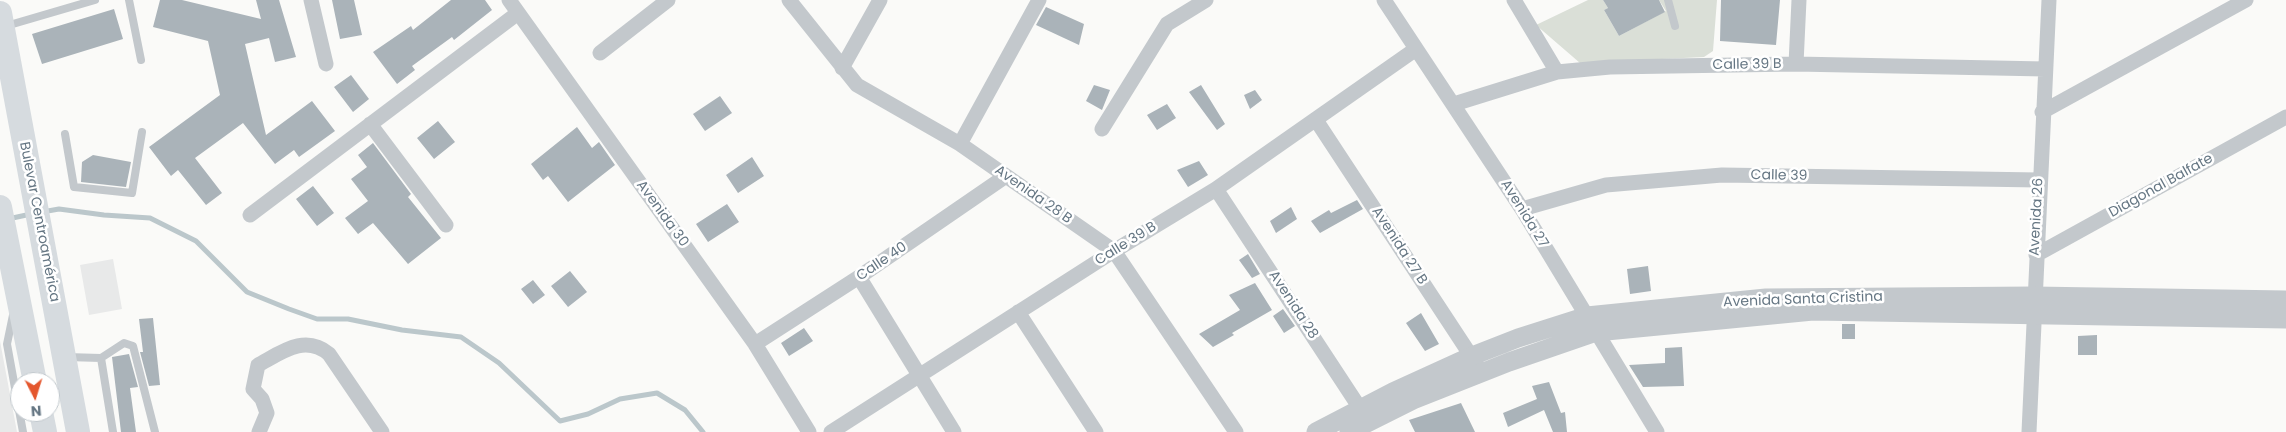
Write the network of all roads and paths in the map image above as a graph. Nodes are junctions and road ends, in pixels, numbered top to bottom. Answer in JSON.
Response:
{"nodes":[{"id":1,"x":95,"y":0,"type":"edge"},
{"id":2,"x":129,"y":0,"type":"edge"},
{"id":3,"x":311,"y":0,"type":"edge"},
{"id":4,"x":509,"y":0,"type":"edge"},
{"id":5,"x":668,"y":0,"type":"edge"},
{"id":6,"x":789,"y":0,"type":"edge"},
{"id":7,"x":880,"y":0,"type":"edge"},
{"id":8,"x":1039,"y":0,"type":"edge"},
{"id":9,"x":1204,"y":0,"type":"edge"},
{"id":10,"x":1384,"y":0,"type":"edge"},
{"id":11,"x":1514,"y":0,"type":"edge"},
{"id":12,"x":1668,"y":0,"type":"edge"},
{"id":13,"x":1799,"y":0,"type":"edge"},
{"id":14,"x":2246,"y":0,"type":"edge"},
{"id":15,"x":2048,"y":1,"type":"edge"},
{"id":16,"x":518,"y":13,"type":"junction"},
{"id":17,"x":1,"y":20,"type":"edge"},
{"id":18,"x":1674,"y":26,"type":"dead end"},
{"id":19,"x":1416,"y":49,"type":"junction"},
{"id":20,"x":600,"y":53,"type":"dead end"},
{"id":21,"x":142,"y":60,"type":"dead end"},
{"id":22,"x":326,"y":64,"type":"dead end"},
{"id":23,"x":1796,"y":64,"type":"junction"},
{"id":24,"x":842,"y":68,"type":"junction"},
{"id":25,"x":2045,"y":69,"type":"junction"},
{"id":26,"x":1556,"y":72,"type":"junction"},
{"id":27,"x":1454,"y":104,"type":"junction"},
{"id":28,"x":2042,"y":112,"type":"junction"},
{"id":29,"x":2286,"y":117,"type":"edge"},
{"id":30,"x":1316,"y":120,"type":"junction"},
{"id":31,"x":370,"y":124,"type":"junction"},
{"id":32,"x":1102,"y":129,"type":"dead end"},
{"id":33,"x":142,"y":132,"type":"dead end"},
{"id":34,"x":65,"y":134,"type":"dead end"},
{"id":35,"x":960,"y":144,"type":"junction"},
{"id":36,"x":1006,"y":176,"type":"junction"},
{"id":37,"x":2039,"y":180,"type":"junction"},
{"id":38,"x":1216,"y":189,"type":"junction"},
{"id":39,"x":0,"y":207,"type":"edge"},
{"id":40,"x":1522,"y":209,"type":"junction"},
{"id":41,"x":250,"y":215,"type":"dead end"},
{"id":42,"x":446,"y":225,"type":"dead end"},
{"id":43,"x":1114,"y":251,"type":"junction"},
{"id":44,"x":2036,"y":255,"type":"junction"},
{"id":45,"x":859,"y":278,"type":"junction"},
{"id":46,"x":17,"y":298,"type":"junction"},
{"id":47,"x":2286,"y":300,"type":"edge"},
{"id":48,"x":2033,"y":305,"type":"junction"},
{"id":49,"x":1018,"y":312,"type":"junction"},
{"id":50,"x":1586,"y":316,"type":"junction"},
{"id":51,"x":2286,"y":320,"type":"edge"},
{"id":52,"x":1596,"y":332,"type":"junction"},
{"id":53,"x":755,"y":344,"type":"junction"},
{"id":54,"x":1472,"y":356,"type":"junction"},
{"id":55,"x":64,"y":357,"type":"junction"},
{"id":56,"x":101,"y":358,"type":"junction"},
{"id":57,"x":32,"y":372,"type":"edge"},
{"id":58,"x":1481,"y":373,"type":"junction"},
{"id":59,"x":918,"y":376,"type":"junction"},
{"id":60,"x":1365,"y":415,"type":"junction"},
{"id":61,"x":1319,"y":431,"type":"edge"},
{"id":62,"x":23,"y":432,"type":"edge"},
{"id":63,"x":78,"y":432,"type":"edge"},
{"id":64,"x":113,"y":432,"type":"edge"},
{"id":65,"x":154,"y":432,"type":"edge"},
{"id":66,"x":259,"y":432,"type":"edge"},
{"id":67,"x":382,"y":432,"type":"edge"},
{"id":68,"x":809,"y":432,"type":"edge"},
{"id":69,"x":831,"y":432,"type":"edge"},
{"id":70,"x":954,"y":432,"type":"edge"},
{"id":71,"x":1096,"y":432,"type":"edge"},
{"id":72,"x":1236,"y":432,"type":"edge"},
{"id":73,"x":1349,"y":432,"type":"edge"},
{"id":74,"x":1657,"y":432,"type":"edge"},
{"id":75,"x":2029,"y":432,"type":"edge"}],
"edges":[{"from":1,"to":17,"type":"lane"},
{"from":2,"to":21,"type":"lane"},
{"from":3,"to":22,"type":"street"},
{"from":4,"to":16,"type":"street","name":"Avenida 30"},
{"from":5,"to":20,"type":"street"},
{"from":6,"to":24,"type":"street","name":"Avenida 28 B"},
{"from":7,"to":24,"type":"street"},
{"from":8,"to":35,"type":"street"},
{"from":9,"to":32,"type":"street"},
{"from":10,"to":19,"type":"street","name":"Avenida 27"},
{"from":11,"to":26,"type":"street"},
{"from":12,"to":18,"type":"lane"},
{"from":13,"to":23,"type":"street"},
{"from":14,"to":28,"type":"street"},
{"from":15,"to":25,"type":"street","name":"Avenida 26"},
{"from":16,"to":31,"type":"street"},
{"from":16,"to":53,"type":"street","name":"Avenida 30"},
{"from":17,"to":55,"type":"main road","name":"Bulevar Centroamérica"},
{"from":19,"to":27,"type":"street","name":"Avenida 27"},
{"from":19,"to":30,"type":"street","name":"Calle 39 B"},
{"from":23,"to":25,"type":"street","name":"Calle 39 B"},
{"from":23,"to":26,"type":"street","name":"Calle 39 B"},
{"from":24,"to":35,"type":"street","name":"Avenida 28 B"},
{"from":25,"to":28,"type":"street","name":"Avenida 26"},
{"from":26,"to":27,"type":"street","name":"Calle 39 B"},
{"from":27,"to":40,"type":"street","name":"Avenida 27"},
{"from":28,"to":37,"type":"street","name":"Avenida 26"},
{"from":29,"to":44,"type":"street","name":"Diagonal Balfate"},
{"from":30,"to":38,"type":"street","name":"Calle 39 B"},
{"from":30,"to":54,"type":"street","name":"Avenida 27 B"},
{"from":31,"to":41,"type":"street"},
{"from":31,"to":42,"type":"street"},
{"from":33,"to":34,"type":"lane"},
{"from":35,"to":36,"type":"street","name":"Avenida 28 B"},
{"from":36,"to":43,"type":"street","name":"Avenida 28 B"},
{"from":36,"to":45,"type":"street","name":"Calle 40"},
{"from":37,"to":40,"type":"street","name":"Calle 39"},
{"from":37,"to":44,"type":"street","name":"Avenida 26"},
{"from":38,"to":43,"type":"street","name":"Calle 39 B"},
{"from":38,"to":60,"type":"street","name":"Avenida 28"},
{"from":39,"to":46,"type":"main road"},
{"from":40,"to":50,"type":"street","name":"Avenida 27"},
{"from":43,"to":49,"type":"street","name":"Calle 39 B"},
{"from":43,"to":72,"type":"street","name":"Avenida 28 B"},
{"from":44,"to":48,"type":"street","name":"Avenida 26"},
{"from":45,"to":53,"type":"street","name":"Calle 40"},
{"from":45,"to":59,"type":"street"},
{"from":46,"to":57,"type":"main road"},
{"from":46,"to":62,"type":"lane"},
{"from":47,"to":48,"type":"street","name":"Avenida Santa Cristina"},
{"from":48,"to":50,"type":"street","name":"Avenida Santa Cristina"},
{"from":48,"to":51,"type":"street","name":"Avenida Santa Cristina"},
{"from":48,"to":52,"type":"street","name":"Avenida Santa Cristina"},
{"from":48,"to":75,"type":"street","name":"Avenida 26"},
{"from":49,"to":59,"type":"street","name":"Calle 39 B"},
{"from":49,"to":71,"type":"street"},
{"from":50,"to":52,"type":"street","name":"Avenida 27"},
{"from":50,"to":54,"type":"street","name":"Avenida Santa Cristina"},
{"from":52,"to":58,"type":"street","name":"Avenida Santa Cristina"},
{"from":52,"to":74,"type":"street","name":"Avenida 27"},
{"from":53,"to":68,"type":"street","name":"Avenida 30"},
{"from":54,"to":58,"type":"street","name":"Avenida 27 B"},
{"from":54,"to":60,"type":"street","name":"Avenida Santa Cristina"},
{"from":55,"to":56,"type":"lane"},
{"from":55,"to":63,"type":"main road","name":"Bulevar Centroamérica"},
{"from":56,"to":64,"type":"lane"},
{"from":56,"to":65,"type":"lane"},
{"from":58,"to":60,"type":"street","name":"Avenida Santa Cristina"},
{"from":59,"to":69,"type":"street","name":"Calle 39 B"},
{"from":59,"to":70,"type":"street"},
{"from":60,"to":61,"type":"street","name":"Avenida Santa Cristina"},
{"from":60,"to":73,"type":"street","name":"Avenida Santa Cristina"},
{"from":66,"to":67,"type":"street"}]}
